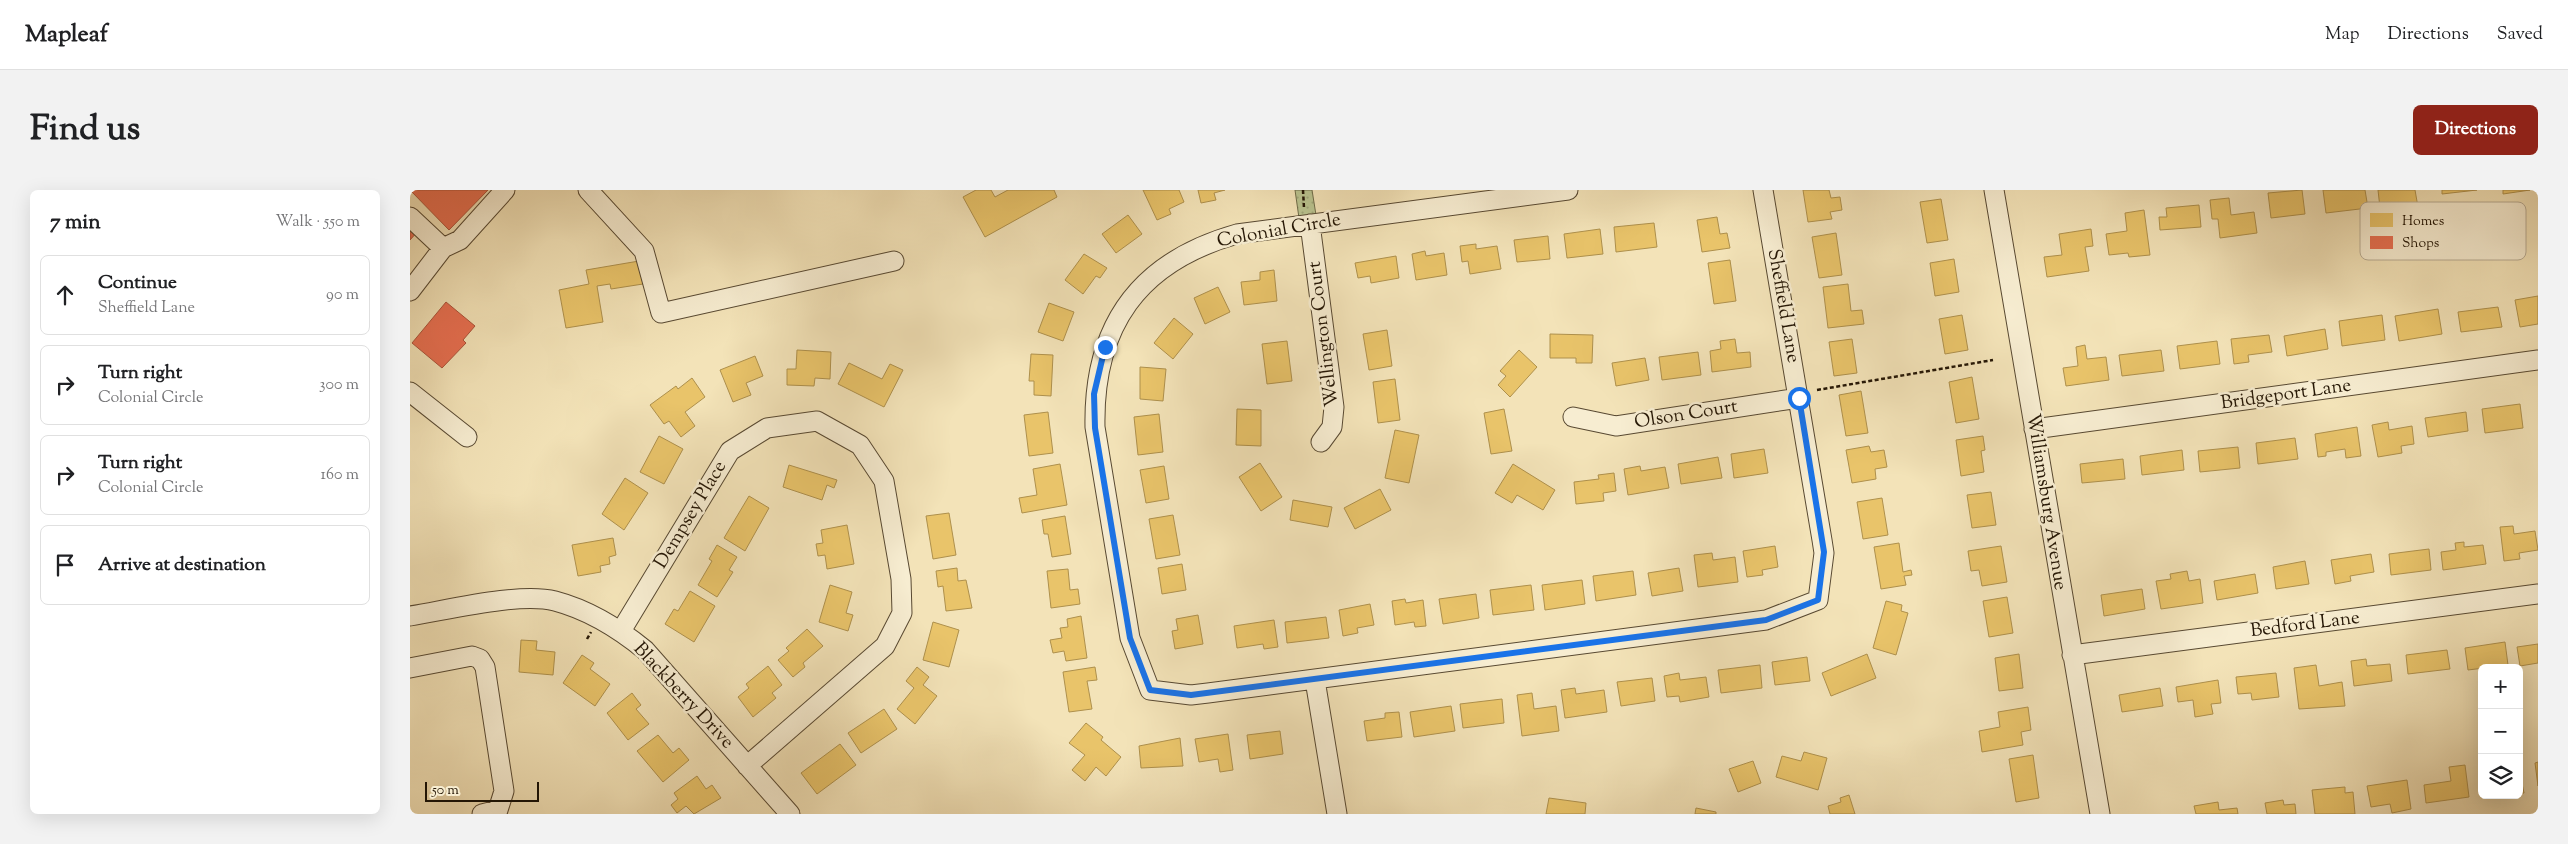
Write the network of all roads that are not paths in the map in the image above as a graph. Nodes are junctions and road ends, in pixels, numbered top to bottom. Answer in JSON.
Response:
{"nodes":[{"id":1,"x":504,"y":190,"type":"edge"},
{"id":2,"x":588,"y":190,"type":"edge"},
{"id":3,"x":1568,"y":190,"type":"edge"},
{"id":4,"x":1763,"y":190,"type":"edge"},
{"id":5,"x":1994,"y":190,"type":"edge"},
{"id":6,"x":410,"y":217,"type":"edge"},
{"id":7,"x":1310,"y":224,"type":"junction"},
{"id":8,"x":443,"y":248,"type":"junction"},
{"id":9,"x":894,"y":261,"type":"dead end"},
{"id":10,"x":410,"y":291,"type":"edge"},
{"id":11,"x":2538,"y":360,"type":"edge"},
{"id":12,"x":410,"y":392,"type":"edge"},
{"id":13,"x":1799,"y":398,"type":"junction"},
{"id":14,"x":1574,"y":417,"type":"dead end"},
{"id":15,"x":2034,"y":429,"type":"junction"},
{"id":16,"x":467,"y":437,"type":"dead end"},
{"id":17,"x":1321,"y":442,"type":"dead end"},
{"id":18,"x":2538,"y":594,"type":"edge"},
{"id":19,"x":1818,"y":600,"type":"joint"},
{"id":20,"x":410,"y":616,"type":"edge"},
{"id":21,"x":622,"y":631,"type":"junction"},
{"id":22,"x":2072,"y":655,"type":"junction"},
{"id":23,"x":410,"y":668,"type":"edge"},
{"id":24,"x":1315,"y":680,"type":"junction"},
{"id":25,"x":747,"y":766,"type":"junction"},
{"id":26,"x":482,"y":814,"type":"edge"},
{"id":27,"x":790,"y":814,"type":"edge"},
{"id":28,"x":1337,"y":814,"type":"edge"},
{"id":29,"x":2100,"y":814,"type":"edge"}],
"edges":[{"from":1,"to":8,"type":"street"},
{"from":2,"to":9,"type":"street"},
{"from":3,"to":7,"type":"street","name":"Colonial Circle"},
{"from":4,"to":13,"type":"street","name":"Sheffield Lane"},
{"from":5,"to":15,"type":"street","name":"Williamsburg Avenue"},
{"from":6,"to":8,"type":"street"},
{"from":7,"to":17,"type":"street","name":"Wellington Court"},
{"from":7,"to":24,"type":"street","name":"Colonial Circle"},
{"from":8,"to":10,"type":"street"},
{"from":11,"to":15,"type":"street","name":"Bridgeport Lane"},
{"from":12,"to":16,"type":"street"},
{"from":13,"to":14,"type":"street","name":"Olson Court"},
{"from":13,"to":19,"type":"street","name":"Sheffield Lane"},
{"from":15,"to":22,"type":"street","name":"Williamsburg Avenue"},
{"from":18,"to":22,"type":"street","name":"Bedford Lane"},
{"from":19,"to":24,"type":"street","name":"Colonial Circle"},
{"from":20,"to":21,"type":"street","name":"Blackberry Drive"},
{"from":21,"to":25,"type":"street","name":"Blackberry Drive"},
{"from":21,"to":25,"type":"street","name":"Dempsey Place"},
{"from":22,"to":29,"type":"street","name":"Williamsburg Avenue"},
{"from":23,"to":26,"type":"street"},
{"from":24,"to":28,"type":"street"},
{"from":25,"to":27,"type":"street","name":"Blackberry Drive"}]}
